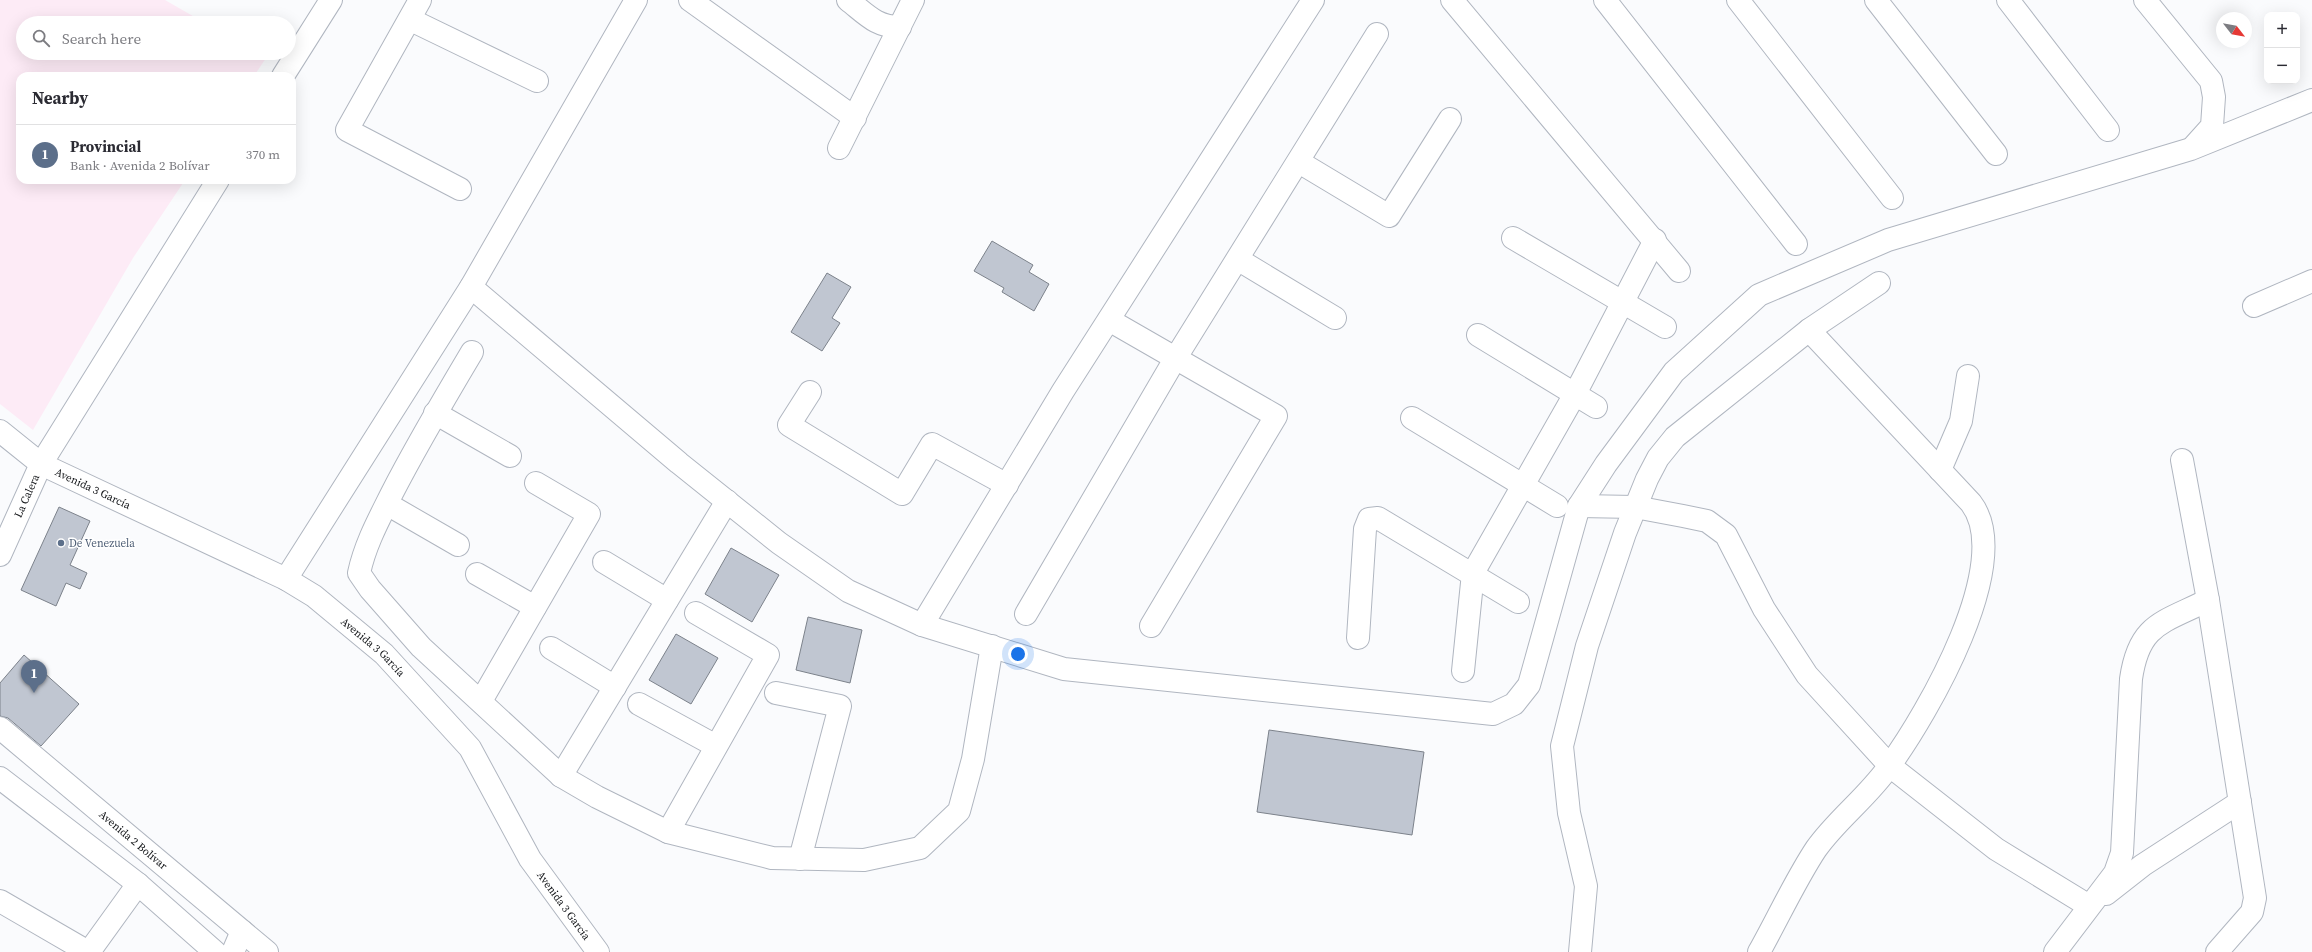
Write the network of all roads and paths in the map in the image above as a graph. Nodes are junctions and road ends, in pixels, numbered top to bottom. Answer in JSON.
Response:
{"nodes":[{"id":1,"x":331,"y":0,"type":"edge"},
{"id":2,"x":420,"y":0,"type":"edge"},
{"id":3,"x":636,"y":0,"type":"edge"},
{"id":4,"x":690,"y":0,"type":"edge"},
{"id":5,"x":848,"y":0,"type":"edge"},
{"id":6,"x":913,"y":0,"type":"edge"},
{"id":7,"x":1313,"y":0,"type":"edge"},
{"id":8,"x":1452,"y":0,"type":"edge"},
{"id":9,"x":1605,"y":0,"type":"edge"},
{"id":10,"x":1738,"y":0,"type":"edge"},
{"id":11,"x":1876,"y":0,"type":"edge"},
{"id":12,"x":2008,"y":0,"type":"edge"},
{"id":13,"x":2145,"y":0,"type":"edge"},
{"id":14,"x":411,"y":20,"type":"junction"},
{"id":15,"x":900,"y":27,"type":"junction"},
{"id":16,"x":1377,"y":34,"type":"dead end"},
{"id":17,"x":296,"y":55,"type":"edge"},
{"id":18,"x":293,"y":60,"type":"edge"},
{"id":19,"x":286,"y":72,"type":"edge"},
{"id":20,"x":537,"y":81,"type":"dead end"},
{"id":21,"x":2312,"y":100,"type":"edge"},
{"id":22,"x":855,"y":118,"type":"junction"},
{"id":23,"x":1450,"y":119,"type":"dead end"},
{"id":24,"x":2108,"y":130,"type":"dead end"},
{"id":25,"x":839,"y":148,"type":"dead end"},
{"id":26,"x":2191,"y":149,"type":"junction"},
{"id":27,"x":1996,"y":154,"type":"dead end"},
{"id":28,"x":1299,"y":162,"type":"junction"},
{"id":29,"x":216,"y":184,"type":"edge"},
{"id":30,"x":460,"y":189,"type":"dead end"},
{"id":31,"x":1892,"y":198,"type":"dead end"},
{"id":32,"x":1513,"y":238,"type":"dead end"},
{"id":33,"x":1655,"y":240,"type":"junction"},
{"id":34,"x":1796,"y":244,"type":"dead end"},
{"id":35,"x":1238,"y":260,"type":"junction"},
{"id":36,"x":1679,"y":271,"type":"dead end"},
{"id":37,"x":2312,"y":281,"type":"edge"},
{"id":38,"x":1879,"y":283,"type":"dead end"},
{"id":39,"x":471,"y":287,"type":"junction"},
{"id":40,"x":1623,"y":302,"type":"junction"},
{"id":41,"x":2254,"y":306,"type":"dead end"},
{"id":42,"x":1335,"y":318,"type":"dead end"},
{"id":43,"x":1109,"y":320,"type":"junction"},
{"id":44,"x":1665,"y":327,"type":"dead end"},
{"id":45,"x":1809,"y":330,"type":"junction"},
{"id":46,"x":1478,"y":335,"type":"dead end"},
{"id":47,"x":472,"y":352,"type":"dead end"},
{"id":48,"x":1176,"y":359,"type":"junction"},
{"id":49,"x":1968,"y":376,"type":"dead end"},
{"id":50,"x":810,"y":392,"type":"dead end"},
{"id":51,"x":1574,"y":394,"type":"junction"},
{"id":52,"x":1596,"y":407,"type":"dead end"},
{"id":53,"x":435,"y":413,"type":"junction"},
{"id":54,"x":1412,"y":418,"type":"dead end"},
{"id":55,"x":0,"y":431,"type":"edge"},
{"id":56,"x":510,"y":456,"type":"dead end"},
{"id":57,"x":2182,"y":460,"type":"dead end"},
{"id":58,"x":41,"y":464,"type":"junction"},
{"id":59,"x":1940,"y":470,"type":"junction"},
{"id":60,"x":536,"y":483,"type":"dead end"},
{"id":61,"x":1007,"y":485,"type":"junction"},
{"id":62,"x":1522,"y":485,"type":"junction"},
{"id":63,"x":727,"y":501,"type":"junction"},
{"id":64,"x":387,"y":504,"type":"junction"},
{"id":65,"x":1557,"y":506,"type":"dead end"},
{"id":66,"x":1579,"y":506,"type":"junction"},
{"id":67,"x":1635,"y":507,"type":"junction"},
{"id":68,"x":458,"y":545,"type":"dead end"},
{"id":69,"x":0,"y":555,"type":"edge"},
{"id":70,"x":604,"y":562,"type":"dead end"},
{"id":71,"x":1473,"y":573,"type":"junction"},
{"id":72,"x":477,"y":574,"type":"dead end"},
{"id":73,"x":286,"y":579,"type":"junction"},
{"id":74,"x":668,"y":600,"type":"junction"},
{"id":75,"x":2208,"y":600,"type":"junction"},
{"id":76,"x":1518,"y":602,"type":"dead end"},
{"id":77,"x":535,"y":607,"type":"junction"},
{"id":78,"x":696,"y":613,"type":"dead end"},
{"id":79,"x":1026,"y":614,"type":"dead end"},
{"id":80,"x":922,"y":625,"type":"junction"},
{"id":81,"x":1151,"y":626,"type":"dead end"},
{"id":82,"x":1358,"y":638,"type":"dead end"},
{"id":83,"x":992,"y":646,"type":"junction"},
{"id":84,"x":550,"y":648,"type":"dead end"},
{"id":85,"x":1463,"y":670,"type":"dead end"},
{"id":86,"x":614,"y":687,"type":"junction"},
{"id":87,"x":776,"y":693,"type":"dead end"},
{"id":88,"x":481,"y":701,"type":"junction"},
{"id":89,"x":639,"y":704,"type":"dead end"},
{"id":90,"x":0,"y":728,"type":"edge"},
{"id":91,"x":716,"y":746,"type":"junction"},
{"id":92,"x":1890,"y":766,"type":"junction"},
{"id":93,"x":561,"y":776,"type":"junction"},
{"id":94,"x":0,"y":778,"type":"edge"},
{"id":95,"x":2240,"y":802,"type":"junction"},
{"id":96,"x":668,"y":832,"type":"junction"},
{"id":97,"x":800,"y":859,"type":"junction"},
{"id":98,"x":138,"y":884,"type":"junction"},
{"id":99,"x":0,"y":901,"type":"edge"},
{"id":100,"x":2090,"y":906,"type":"junction"},
{"id":101,"x":242,"y":931,"type":"junction"},
{"id":102,"x":88,"y":952,"type":"edge"},
{"id":103,"x":215,"y":952,"type":"edge"},
{"id":104,"x":233,"y":952,"type":"edge"},
{"id":105,"x":267,"y":952,"type":"edge"},
{"id":106,"x":598,"y":952,"type":"edge"},
{"id":107,"x":1580,"y":952,"type":"edge"},
{"id":108,"x":1759,"y":952,"type":"edge"},
{"id":109,"x":2055,"y":952,"type":"edge"},
{"id":110,"x":2217,"y":952,"type":"edge"}],
"edges":[{"from":1,"to":17,"type":"street"},
{"from":2,"to":14,"type":"street"},
{"from":3,"to":39,"type":"street"},
{"from":4,"to":22,"type":"street"},
{"from":5,"to":15,"type":"street"},
{"from":6,"to":15,"type":"street"},
{"from":7,"to":43,"type":"street"},
{"from":8,"to":33,"type":"street"},
{"from":9,"to":34,"type":"street"},
{"from":10,"to":31,"type":"street"},
{"from":11,"to":27,"type":"street"},
{"from":12,"to":24,"type":"street"},
{"from":13,"to":26,"type":"street"},
{"from":14,"to":20,"type":"street"},
{"from":14,"to":30,"type":"street"},
{"from":15,"to":22,"type":"street"},
{"from":16,"to":28,"type":"street"},
{"from":18,"to":19,"type":"street"},
{"from":21,"to":26,"type":"street"},
{"from":22,"to":25,"type":"street"},
{"from":23,"to":28,"type":"street"},
{"from":26,"to":66,"type":"street"},
{"from":28,"to":35,"type":"street"},
{"from":29,"to":58,"type":"street"},
{"from":32,"to":40,"type":"street"},
{"from":33,"to":36,"type":"street"},
{"from":33,"to":40,"type":"street"},
{"from":35,"to":42,"type":"street"},
{"from":35,"to":48,"type":"street"},
{"from":37,"to":41,"type":"street"},
{"from":38,"to":45,"type":"street"},
{"from":39,"to":63,"type":"street"},
{"from":39,"to":73,"type":"street"},
{"from":40,"to":44,"type":"street"},
{"from":40,"to":51,"type":"street"},
{"from":43,"to":48,"type":"street"},
{"from":43,"to":61,"type":"street"},
{"from":45,"to":59,"type":"street"},
{"from":45,"to":67,"type":"street"},
{"from":46,"to":51,"type":"street"},
{"from":47,"to":53,"type":"street"},
{"from":48,"to":79,"type":"street"},
{"from":48,"to":81,"type":"street"},
{"from":49,"to":59,"type":"street"},
{"from":50,"to":61,"type":"street"},
{"from":51,"to":52,"type":"street"},
{"from":51,"to":62,"type":"street"},
{"from":53,"to":56,"type":"street"},
{"from":53,"to":64,"type":"street"},
{"from":54,"to":62,"type":"street"},
{"from":55,"to":58,"type":"street","name":"La Calera"},
{"from":57,"to":75,"type":"street"},
{"from":58,"to":69,"type":"street","name":"La Calera"},
{"from":58,"to":73,"type":"street","name":"Avenida 3 García"},
{"from":59,"to":92,"type":"street"},
{"from":60,"to":77,"type":"street"},
{"from":61,"to":80,"type":"street"},
{"from":62,"to":65,"type":"street"},
{"from":62,"to":71,"type":"street"},
{"from":63,"to":74,"type":"street"},
{"from":63,"to":80,"type":"street"},
{"from":64,"to":68,"type":"street"},
{"from":64,"to":88,"type":"street"},
{"from":66,"to":67,"type":"street"},
{"from":66,"to":83,"type":"street"},
{"from":67,"to":92,"type":"street"},
{"from":67,"to":107,"type":"street"},
{"from":70,"to":74,"type":"street"},
{"from":71,"to":76,"type":"street"},
{"from":71,"to":82,"type":"street"},
{"from":71,"to":85,"type":"street"},
{"from":72,"to":77,"type":"street"},
{"from":73,"to":106,"type":"street","name":"Avenida 3 García"},
{"from":74,"to":86,"type":"street"},
{"from":75,"to":95,"type":"street"},
{"from":75,"to":100,"type":"street"},
{"from":77,"to":88,"type":"street"},
{"from":78,"to":91,"type":"street"},
{"from":80,"to":83,"type":"street"},
{"from":83,"to":97,"type":"street"},
{"from":84,"to":86,"type":"street"},
{"from":86,"to":93,"type":"street"},
{"from":87,"to":97,"type":"street"},
{"from":88,"to":93,"type":"street"},
{"from":89,"to":91,"type":"street"},
{"from":90,"to":101,"type":"street","name":"Avenida 2 Bolívar"},
{"from":91,"to":96,"type":"street"},
{"from":92,"to":100,"type":"street"},
{"from":92,"to":108,"type":"street"},
{"from":93,"to":96,"type":"street"},
{"from":94,"to":98,"type":"street"},
{"from":95,"to":100,"type":"street"},
{"from":95,"to":110,"type":"street"},
{"from":96,"to":97,"type":"street"},
{"from":98,"to":102,"type":"street"},
{"from":98,"to":103,"type":"street"},
{"from":99,"to":102,"type":"street"},
{"from":100,"to":109,"type":"street"},
{"from":101,"to":104,"type":"street"},
{"from":101,"to":105,"type":"street","name":"Avenida 2 Bolívar"}]}
